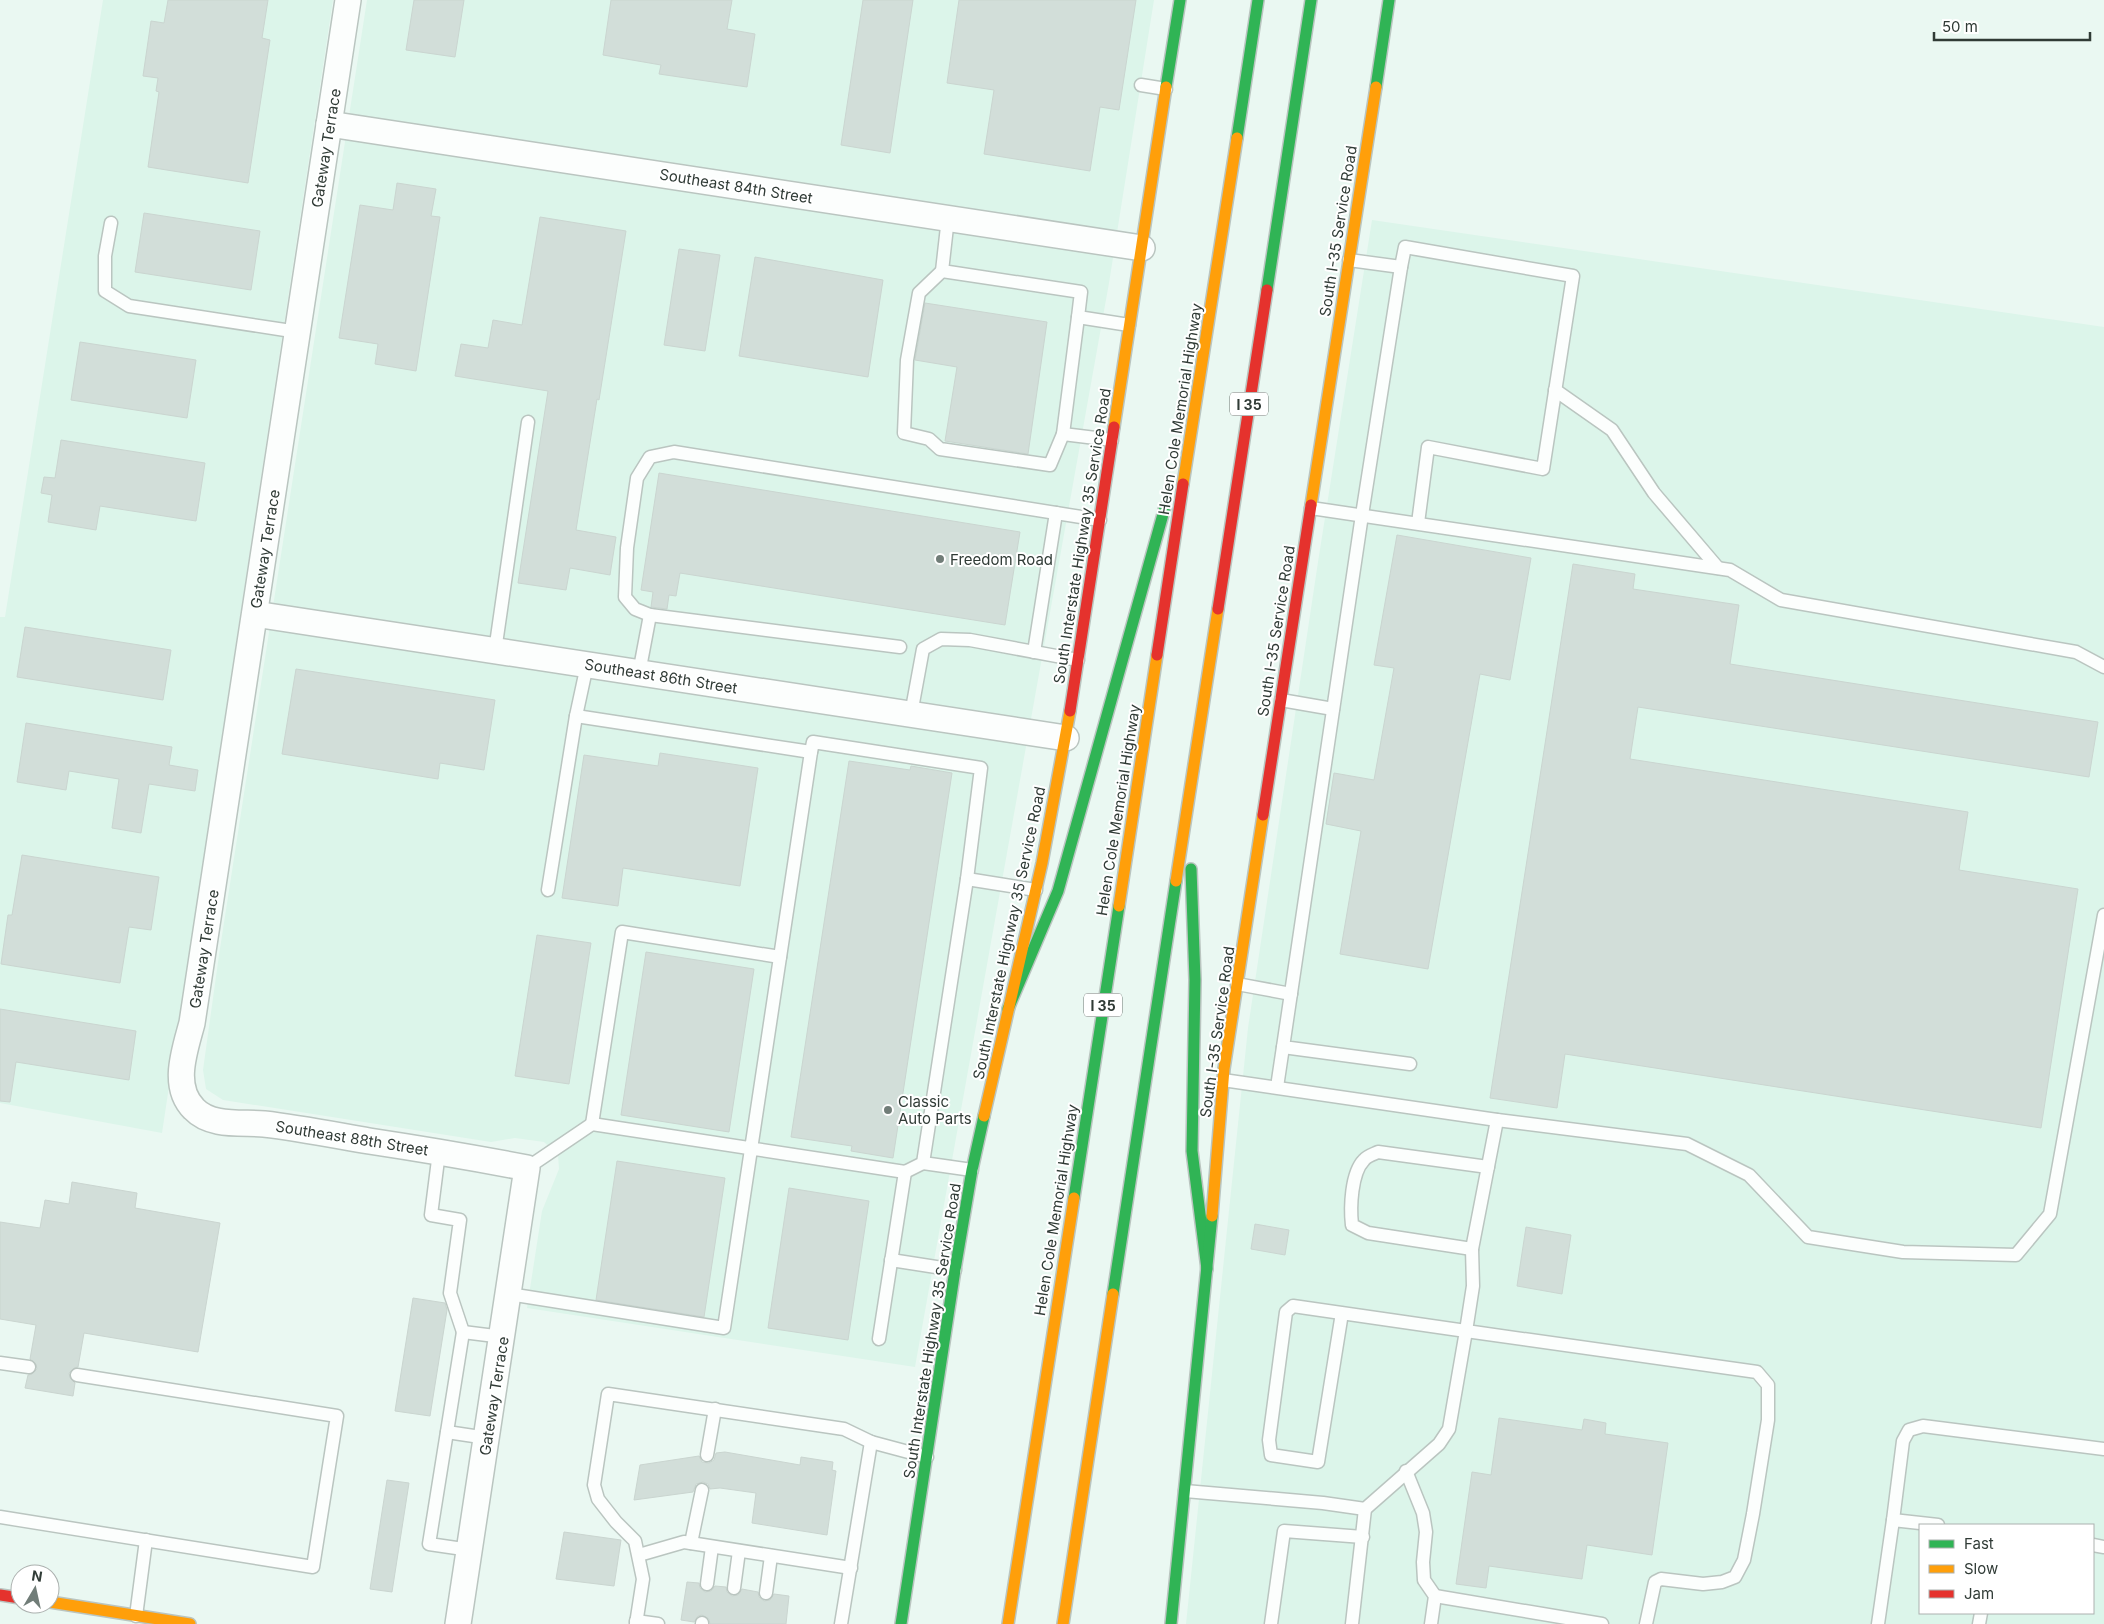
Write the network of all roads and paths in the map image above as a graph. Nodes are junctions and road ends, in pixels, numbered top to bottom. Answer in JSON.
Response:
{"nodes":[{"id":1,"x":348,"y":0,"type":"edge"},
{"id":2,"x":1180,"y":0,"type":"edge"},
{"id":3,"x":1258,"y":0,"type":"edge"},
{"id":4,"x":1311,"y":0,"type":"edge"},
{"id":5,"x":1389,"y":0,"type":"edge"},
{"id":6,"x":1141,"y":85,"type":"dead end"},
{"id":7,"x":1166,"y":89,"type":"junction"},
{"id":8,"x":329,"y":124,"type":"junction"},
{"id":9,"x":948,"y":218,"type":"junction"},
{"id":10,"x":111,"y":223,"type":"dead end"},
{"id":11,"x":1142,"y":248,"type":"junction"},
{"id":12,"x":1349,"y":260,"type":"junction"},
{"id":13,"x":1401,"y":267,"type":"junction"},
{"id":14,"x":942,"y":271,"type":"junction"},
{"id":15,"x":1078,"y":317,"type":"junction"},
{"id":16,"x":1130,"y":325,"type":"junction"},
{"id":17,"x":298,"y":332,"type":"junction"},
{"id":18,"x":1199,"y":385,"type":"junction"},
{"id":19,"x":1555,"y":390,"type":"junction"},
{"id":20,"x":528,"y":422,"type":"dead end"},
{"id":21,"x":1063,"y":434,"type":"junction"},
{"id":22,"x":1112,"y":440,"type":"junction"},
{"id":23,"x":1311,"y":508,"type":"junction"},
{"id":24,"x":1056,"y":514,"type":"junction"},
{"id":25,"x":1362,"y":515,"type":"junction"},
{"id":26,"x":1100,"y":520,"type":"junction"},
{"id":27,"x":1418,"y":523,"type":"junction"},
{"id":28,"x":1718,"y":568,"type":"junction"},
{"id":29,"x":255,"y":614,"type":"junction"},
{"id":30,"x":650,"y":615,"type":"junction"},
{"id":31,"x":900,"y":647,"type":"dead end"},
{"id":32,"x":495,"y":651,"type":"junction"},
{"id":33,"x":1034,"y":652,"type":"junction"},
{"id":34,"x":1078,"y":660,"type":"junction"},
{"id":35,"x":587,"y":665,"type":"junction"},
{"id":36,"x":2104,"y":668,"type":"edge"},
{"id":37,"x":639,"y":673,"type":"junction"},
{"id":38,"x":1281,"y":700,"type":"junction"},
{"id":39,"x":1333,"y":709,"type":"junction"},
{"id":40,"x":911,"y":714,"type":"junction"},
{"id":41,"x":576,"y":716,"type":"junction"},
{"id":42,"x":1066,"y":738,"type":"junction"},
{"id":43,"x":811,"y":752,"type":"junction"},
{"id":44,"x":1188,"y":807,"type":"junction"},
{"id":45,"x":968,"y":879,"type":"junction"},
{"id":46,"x":548,"y":890,"type":"dead end"},
{"id":47,"x":1036,"y":890,"type":"junction"},
{"id":48,"x":2104,"y":916,"type":"edge"},
{"id":49,"x":780,"y":957,"type":"junction"},
{"id":50,"x":1237,"y":984,"type":"junction"},
{"id":51,"x":1291,"y":994,"type":"junction"},
{"id":52,"x":1008,"y":1009,"type":"junction"},
{"id":53,"x":1283,"y":1046,"type":"junction"},
{"id":54,"x":1410,"y":1064,"type":"dead end"},
{"id":55,"x":1223,"y":1080,"type":"junction"},
{"id":56,"x":1277,"y":1087,"type":"junction"},
{"id":57,"x":185,"y":1096,"type":"joint"},
{"id":58,"x":1497,"y":1120,"type":"junction"},
{"id":59,"x":592,"y":1124,"type":"junction"},
{"id":60,"x":752,"y":1148,"type":"junction"},
{"id":61,"x":439,"y":1152,"type":"junction"},
{"id":62,"x":923,"y":1163,"type":"junction"},
{"id":63,"x":1488,"y":1167,"type":"junction"},
{"id":64,"x":527,"y":1168,"type":"junction"},
{"id":65,"x":972,"y":1170,"type":"junction"},
{"id":66,"x":905,"y":1172,"type":"junction"},
{"id":67,"x":1472,"y":1249,"type":"junction"},
{"id":68,"x":891,"y":1260,"type":"junction"},
{"id":69,"x":1207,"y":1269,"type":"junction"},
{"id":70,"x":955,"y":1270,"type":"junction"},
{"id":71,"x":509,"y":1294,"type":"junction"},
{"id":72,"x":1342,"y":1313,"type":"junction"},
{"id":73,"x":1466,"y":1331,"type":"junction"},
{"id":74,"x":463,"y":1332,"type":"junction"},
{"id":75,"x":503,"y":1337,"type":"junction"},
{"id":76,"x":879,"y":1339,"type":"dead end"},
{"id":77,"x":0,"y":1363,"type":"edge"},
{"id":78,"x":29,"y":1368,"type":"dead end"},
{"id":79,"x":77,"y":1375,"type":"dead end"},
{"id":80,"x":715,"y":1409,"type":"junction"},
{"id":81,"x":447,"y":1432,"type":"junction"},
{"id":82,"x":487,"y":1438,"type":"junction"},
{"id":83,"x":871,"y":1442,"type":"junction"},
{"id":84,"x":2104,"y":1449,"type":"edge"},
{"id":85,"x":707,"y":1454,"type":"dead end"},
{"id":86,"x":927,"y":1457,"type":"junction"},
{"id":87,"x":1406,"y":1471,"type":"junction"},
{"id":88,"x":702,"y":1490,"type":"dead end"},
{"id":89,"x":1185,"y":1490,"type":"junction"},
{"id":90,"x":1364,"y":1509,"type":"junction"},
{"id":91,"x":0,"y":1517,"type":"edge"},
{"id":92,"x":1893,"y":1520,"type":"junction"},
{"id":93,"x":1929,"y":1524,"type":"edge"},
{"id":94,"x":1363,"y":1537,"type":"junction"},
{"id":95,"x":146,"y":1540,"type":"junction"},
{"id":96,"x":691,"y":1543,"type":"junction"},
{"id":97,"x":712,"y":1546,"type":"junction"},
{"id":98,"x":470,"y":1550,"type":"junction"},
{"id":99,"x":739,"y":1551,"type":"junction"},
{"id":100,"x":638,"y":1555,"type":"junction"},
{"id":101,"x":771,"y":1556,"type":"junction"},
{"id":102,"x":851,"y":1568,"type":"junction"},
{"id":103,"x":707,"y":1584,"type":"dead end"},
{"id":104,"x":734,"y":1588,"type":"dead end"},
{"id":105,"x":766,"y":1593,"type":"dead end"},
{"id":106,"x":1435,"y":1596,"type":"junction"},
{"id":107,"x":60,"y":1604,"type":"edge"},
{"id":108,"x":136,"y":1616,"type":"junction"},
{"id":109,"x":636,"y":1622,"type":"edge"},
{"id":110,"x":190,"y":1624,"type":"edge"},
{"id":111,"x":458,"y":1624,"type":"edge"},
{"id":112,"x":658,"y":1624,"type":"edge"},
{"id":113,"x":840,"y":1624,"type":"edge"},
{"id":114,"x":901,"y":1624,"type":"edge"},
{"id":115,"x":1008,"y":1624,"type":"edge"},
{"id":116,"x":1063,"y":1624,"type":"edge"},
{"id":117,"x":1171,"y":1624,"type":"edge"},
{"id":118,"x":1271,"y":1624,"type":"edge"},
{"id":119,"x":1352,"y":1624,"type":"edge"},
{"id":120,"x":1431,"y":1624,"type":"edge"},
{"id":121,"x":1602,"y":1624,"type":"edge"},
{"id":122,"x":1646,"y":1624,"type":"edge"},
{"id":123,"x":1878,"y":1624,"type":"edge"}],
"edges":[{"from":1,"to":8,"type":"street","name":"Gateway Terrace"},
{"from":2,"to":7,"type":"main road"},
{"from":3,"to":18,"type":"main road","name":"Helen Cole Memorial Highway","number":"I 35"},
{"from":4,"to":44,"type":"main road","number":"I 35"},
{"from":5,"to":12,"type":"main road","name":"South I-35 Service Road"},
{"from":6,"to":7,"type":"lane"},
{"from":7,"to":11,"type":"main road"},
{"from":8,"to":9,"type":"street","name":"Southeast 84th Street"},
{"from":8,"to":17,"type":"street","name":"Gateway Terrace"},
{"from":9,"to":11,"type":"street","name":"Southeast 84th Street"},
{"from":9,"to":14,"type":"lane"},
{"from":10,"to":17,"type":"lane"},
{"from":11,"to":16,"type":"main road","name":"South Interstate Highway 35 Service Road"},
{"from":12,"to":13,"type":"lane"},
{"from":12,"to":23,"type":"main road","name":"South I-35 Service Road"},
{"from":13,"to":19,"type":"lane"},
{"from":13,"to":25,"type":"lane"},
{"from":14,"to":15,"type":"lane"},
{"from":14,"to":21,"type":"lane"},
{"from":15,"to":16,"type":"lane"},
{"from":15,"to":21,"type":"lane"},
{"from":16,"to":22,"type":"main road","name":"South Interstate Highway 35 Service Road"},
{"from":17,"to":29,"type":"street","name":"Gateway Terrace"},
{"from":18,"to":52,"type":"main road"},
{"from":18,"to":115,"type":"main road","name":"Helen Cole Memorial Highway","number":"I 35"},
{"from":19,"to":27,"type":"lane"},
{"from":19,"to":28,"type":"lane"},
{"from":20,"to":32,"type":"lane"},
{"from":21,"to":22,"type":"lane"},
{"from":22,"to":26,"type":"main road","name":"South Interstate Highway 35 Service Road"},
{"from":23,"to":25,"type":"lane"},
{"from":23,"to":38,"type":"main road","name":"South I-35 Service Road"},
{"from":24,"to":26,"type":"lane"},
{"from":24,"to":30,"type":"lane"},
{"from":24,"to":33,"type":"lane"},
{"from":25,"to":27,"type":"lane"},
{"from":25,"to":39,"type":"lane"},
{"from":26,"to":34,"type":"main road","name":"South Interstate Highway 35 Service Road"},
{"from":27,"to":28,"type":"lane"},
{"from":28,"to":36,"type":"lane"},
{"from":29,"to":32,"type":"street","name":"Southeast 86th Street"},
{"from":29,"to":57,"type":"street","name":"Gateway Terrace"},
{"from":30,"to":31,"type":"lane"},
{"from":30,"to":37,"type":"lane"},
{"from":32,"to":35,"type":"street","name":"Southeast 86th Street"},
{"from":33,"to":34,"type":"lane"},
{"from":33,"to":40,"type":"lane"},
{"from":34,"to":42,"type":"main road","name":"South Interstate Highway 35 Service Road"},
{"from":35,"to":37,"type":"street","name":"Southeast 86th Street"},
{"from":35,"to":41,"type":"lane"},
{"from":37,"to":40,"type":"street","name":"Southeast 86th Street"},
{"from":38,"to":39,"type":"lane"},
{"from":38,"to":50,"type":"main road","name":"South I-35 Service Road"},
{"from":39,"to":51,"type":"lane"},
{"from":40,"to":42,"type":"street","name":"Southeast 86th Street"},
{"from":41,"to":43,"type":"lane"},
{"from":41,"to":46,"type":"lane"},
{"from":42,"to":47,"type":"main road","name":"South Interstate Highway 35 Service Road"},
{"from":43,"to":45,"type":"lane"},
{"from":43,"to":49,"type":"lane"},
{"from":44,"to":69,"type":"main road"},
{"from":44,"to":116,"type":"main road","number":"I 35"},
{"from":45,"to":47,"type":"lane"},
{"from":45,"to":62,"type":"lane"},
{"from":47,"to":52,"type":"main road","name":"South Interstate Highway 35 Service Road"},
{"from":48,"to":58,"type":"lane"},
{"from":49,"to":59,"type":"lane"},
{"from":49,"to":60,"type":"lane"},
{"from":50,"to":51,"type":"lane"},
{"from":50,"to":55,"type":"main road","name":"South I-35 Service Road"},
{"from":51,"to":53,"type":"lane"},
{"from":52,"to":65,"type":"main road","name":"South Interstate Highway 35 Service Road"},
{"from":53,"to":54,"type":"lane"},
{"from":53,"to":56,"type":"lane"},
{"from":55,"to":56,"type":"lane"},
{"from":55,"to":69,"type":"main road","name":"South I-35 Service Road"},
{"from":56,"to":58,"type":"lane"},
{"from":57,"to":61,"type":"street","name":"Southeast 88th Street"},
{"from":58,"to":63,"type":"lane"},
{"from":59,"to":60,"type":"lane"},
{"from":59,"to":64,"type":"lane"},
{"from":60,"to":66,"type":"lane"},
{"from":60,"to":71,"type":"lane"},
{"from":61,"to":64,"type":"street","name":"Southeast 88th Street"},
{"from":61,"to":74,"type":"lane"},
{"from":62,"to":65,"type":"lane"},
{"from":62,"to":66,"type":"lane"},
{"from":63,"to":67,"type":"lane"},
{"from":63,"to":67,"type":"lane"},
{"from":64,"to":71,"type":"street","name":"Gateway Terrace"},
{"from":65,"to":70,"type":"main road","name":"South Interstate Highway 35 Service Road"},
{"from":66,"to":68,"type":"lane"},
{"from":67,"to":73,"type":"lane"},
{"from":68,"to":70,"type":"lane"},
{"from":68,"to":76,"type":"lane"},
{"from":69,"to":89,"type":"main road"},
{"from":70,"to":86,"type":"main road","name":"South Interstate Highway 35 Service Road"},
{"from":71,"to":75,"type":"street","name":"Gateway Terrace"},
{"from":72,"to":72,"type":"lane"},
{"from":72,"to":73,"type":"lane"},
{"from":73,"to":87,"type":"lane"},
{"from":73,"to":122,"type":"lane"},
{"from":74,"to":75,"type":"lane"},
{"from":74,"to":81,"type":"lane"},
{"from":75,"to":82,"type":"street","name":"Gateway Terrace"},
{"from":77,"to":78,"type":"lane"},
{"from":79,"to":95,"type":"lane"},
{"from":80,"to":83,"type":"lane"},
{"from":80,"to":85,"type":"lane"},
{"from":80,"to":100,"type":"lane"},
{"from":81,"to":82,"type":"lane"},
{"from":81,"to":98,"type":"lane"},
{"from":82,"to":98,"type":"street","name":"Gateway Terrace"},
{"from":83,"to":86,"type":"lane"},
{"from":83,"to":102,"type":"lane"},
{"from":84,"to":92,"type":"lane"},
{"from":86,"to":114,"type":"main road","name":"South Interstate Highway 35 Service Road"},
{"from":87,"to":90,"type":"lane"},
{"from":87,"to":106,"type":"lane"},
{"from":88,"to":96,"type":"lane"},
{"from":89,"to":90,"type":"lane"},
{"from":89,"to":117,"type":"main road"},
{"from":90,"to":94,"type":"lane"},
{"from":91,"to":95,"type":"lane"},
{"from":92,"to":93,"type":"lane"},
{"from":92,"to":123,"type":"lane"},
{"from":94,"to":118,"type":"lane"},
{"from":94,"to":119,"type":"lane"},
{"from":95,"to":108,"type":"lane"},
{"from":96,"to":97,"type":"lane"},
{"from":96,"to":100,"type":"lane"},
{"from":97,"to":99,"type":"lane"},
{"from":97,"to":103,"type":"lane"},
{"from":98,"to":111,"type":"street","name":"Gateway Terrace"},
{"from":99,"to":101,"type":"lane"},
{"from":99,"to":104,"type":"lane"},
{"from":100,"to":109,"type":"lane"},
{"from":101,"to":102,"type":"lane"},
{"from":101,"to":105,"type":"lane"},
{"from":102,"to":113,"type":"lane"},
{"from":106,"to":120,"type":"lane"},
{"from":106,"to":121,"type":"lane"},
{"from":107,"to":108,"type":"main road"},
{"from":108,"to":110,"type":"main road"},
{"from":109,"to":112,"type":"lane"}]}
